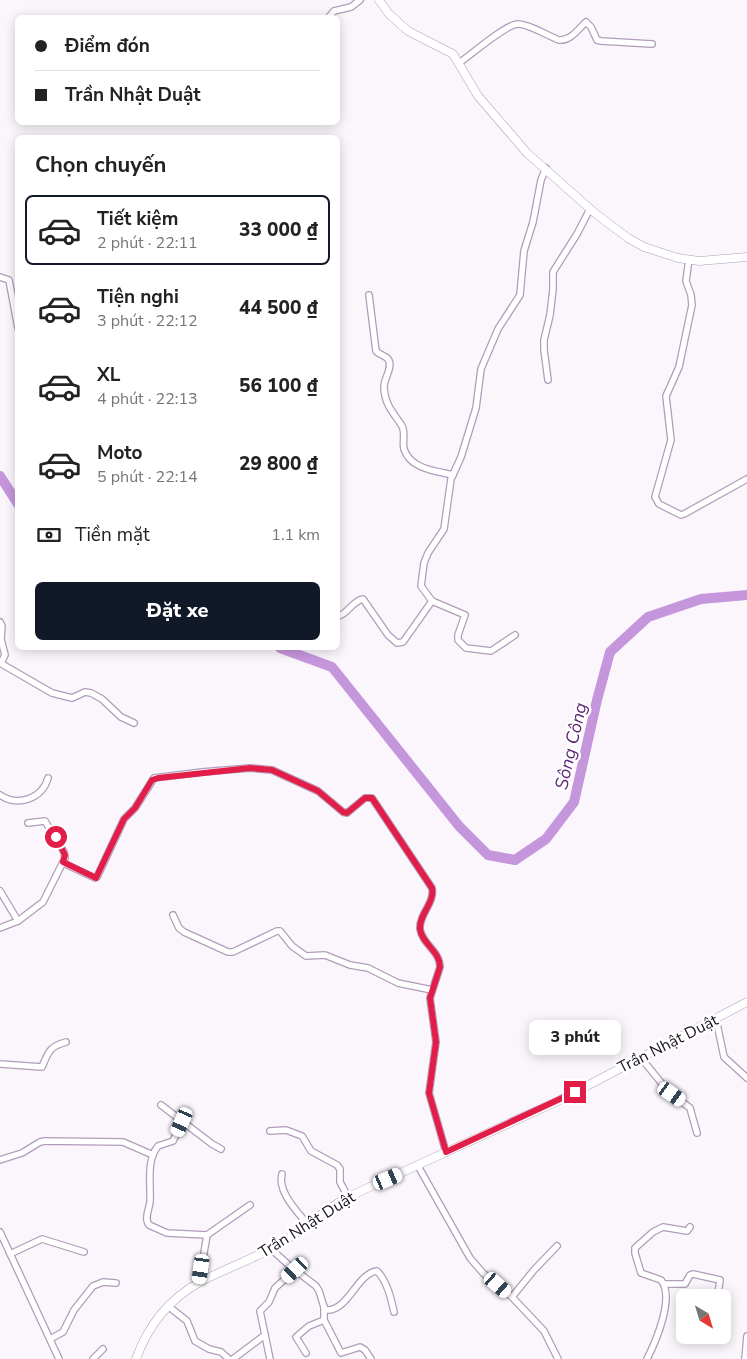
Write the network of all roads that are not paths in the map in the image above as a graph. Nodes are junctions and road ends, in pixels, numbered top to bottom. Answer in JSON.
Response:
{"nodes":[{"id":1,"x":360,"y":0,"type":"edge"},
{"id":2,"x":379,"y":0,"type":"edge"},
{"id":3,"x":330,"y":15,"type":"edge"},
{"id":4,"x":652,"y":44,"type":"dead end"},
{"id":5,"x":460,"y":63,"type":"junction"},
{"id":6,"x":546,"y":168,"type":"junction"},
{"id":7,"x":590,"y":209,"type":"junction"},
{"id":8,"x":747,"y":257,"type":"edge"},
{"id":9,"x":689,"y":259,"type":"junction"},
{"id":10,"x":0,"y":277,"type":"edge"},
{"id":11,"x":369,"y":295,"type":"dead end"},
{"id":12,"x":15,"y":312,"type":"edge"},
{"id":13,"x":548,"y":380,"type":"dead end"},
{"id":14,"x":453,"y":475,"type":"junction"},
{"id":15,"x":747,"y":479,"type":"edge"},
{"id":16,"x":432,"y":602,"type":"junction"},
{"id":17,"x":340,"y":616,"type":"edge"},
{"id":18,"x":0,"y":622,"type":"edge"},
{"id":19,"x":515,"y":635,"type":"dead end"},
{"id":20,"x":1,"y":663,"type":"edge"},
{"id":21,"x":134,"y":722,"type":"dead end"},
{"id":22,"x":48,"y":778,"type":"dead end"},
{"id":23,"x":0,"y":795,"type":"edge"},
{"id":24,"x":28,"y":823,"type":"dead end"},
{"id":25,"x":63,"y":862,"type":"junction"},
{"id":26,"x":0,"y":891,"type":"edge"},
{"id":27,"x":173,"y":916,"type":"dead end"},
{"id":28,"x":18,"y":921,"type":"junction"},
{"id":29,"x":0,"y":928,"type":"edge"},
{"id":30,"x":432,"y":990,"type":"junction"},
{"id":31,"x":747,"y":1002,"type":"edge"},
{"id":32,"x":716,"y":1019,"type":"junction"},
{"id":33,"x":66,"y":1042,"type":"dead end"},
{"id":34,"x":641,"y":1058,"type":"junction"},
{"id":35,"x":0,"y":1064,"type":"edge"},
{"id":36,"x":747,"y":1078,"type":"edge"},
{"id":37,"x":160,"y":1105,"type":"dead end"},
{"id":38,"x":182,"y":1122,"type":"junction"},
{"id":39,"x":270,"y":1131,"type":"dead end"},
{"id":40,"x":697,"y":1134,"type":"dead end"},
{"id":41,"x":221,"y":1149,"type":"dead end"},
{"id":42,"x":446,"y":1152,"type":"junction"},
{"id":43,"x":153,"y":1155,"type":"junction"},
{"id":44,"x":0,"y":1160,"type":"edge"},
{"id":45,"x":418,"y":1166,"type":"junction"},
{"id":46,"x":282,"y":1174,"type":"dead end"},
{"id":47,"x":348,"y":1197,"type":"junction"},
{"id":48,"x":250,"y":1205,"type":"dead end"},
{"id":49,"x":308,"y":1225,"type":"junction"},
{"id":50,"x":690,"y":1226,"type":"dead end"},
{"id":51,"x":207,"y":1235,"type":"junction"},
{"id":52,"x":1,"y":1237,"type":"edge"},
{"id":53,"x":557,"y":1246,"type":"dead end"},
{"id":54,"x":271,"y":1249,"type":"junction"},
{"id":55,"x":84,"y":1252,"type":"dead end"},
{"id":56,"x":10,"y":1254,"type":"junction"},
{"id":57,"x":295,"y":1270,"type":"junction"},
{"id":58,"x":199,"y":1282,"type":"junction"},
{"id":59,"x":116,"y":1283,"type":"dead end"},
{"id":60,"x":664,"y":1284,"type":"junction"},
{"id":61,"x":718,"y":1289,"type":"edge"},
{"id":62,"x":512,"y":1297,"type":"junction"},
{"id":63,"x":168,"y":1306,"type":"junction"},
{"id":64,"x":324,"y":1307,"type":"junction"},
{"id":65,"x":394,"y":1312,"type":"dead end"},
{"id":66,"x":324,"y":1320,"type":"junction"},
{"id":67,"x":264,"y":1335,"type":"junction"},
{"id":68,"x":747,"y":1336,"type":"edge"},
{"id":69,"x":50,"y":1339,"type":"junction"},
{"id":70,"x":103,"y":1349,"type":"dead end"},
{"id":71,"x":306,"y":1353,"type":"dead end"},
{"id":72,"x":59,"y":1359,"type":"edge"},
{"id":73,"x":92,"y":1359,"type":"edge"},
{"id":74,"x":136,"y":1359,"type":"edge"},
{"id":75,"x":229,"y":1359,"type":"edge"},
{"id":76,"x":233,"y":1359,"type":"edge"},
{"id":77,"x":270,"y":1359,"type":"edge"},
{"id":78,"x":371,"y":1359,"type":"edge"},
{"id":79,"x":558,"y":1359,"type":"edge"},
{"id":80,"x":647,"y":1359,"type":"edge"},
{"id":81,"x":745,"y":1359,"type":"edge"}],
"edges":[{"from":1,"to":3,"type":"street"},
{"from":2,"to":5,"type":"main road"},
{"from":4,"to":5,"type":"street"},
{"from":5,"to":6,"type":"main road"},
{"from":6,"to":7,"type":"main road"},
{"from":6,"to":14,"type":"street"},
{"from":7,"to":9,"type":"main road"},
{"from":7,"to":13,"type":"street"},
{"from":8,"to":9,"type":"main road"},
{"from":9,"to":15,"type":"street"},
{"from":10,"to":12,"type":"street"},
{"from":11,"to":14,"type":"street"},
{"from":14,"to":16,"type":"street"},
{"from":16,"to":17,"type":"street"},
{"from":16,"to":19,"type":"street"},
{"from":18,"to":20,"type":"street"},
{"from":20,"to":21,"type":"street"},
{"from":22,"to":23,"type":"street"},
{"from":24,"to":25,"type":"street"},
{"from":25,"to":28,"type":"street"},
{"from":25,"to":30,"type":"street"},
{"from":26,"to":28,"type":"street"},
{"from":27,"to":30,"type":"street"},
{"from":28,"to":29,"type":"street"},
{"from":30,"to":42,"type":"street"},
{"from":31,"to":32,"type":"main road","name":"Trần Nhật Duật"},
{"from":32,"to":34,"type":"main road","name":"Trần Nhật Duật"},
{"from":32,"to":36,"type":"street"},
{"from":33,"to":35,"type":"street"},
{"from":34,"to":40,"type":"street"},
{"from":34,"to":42,"type":"main road","name":"Trần Nhật Duật"},
{"from":37,"to":38,"type":"street"},
{"from":38,"to":41,"type":"street"},
{"from":38,"to":43,"type":"street"},
{"from":39,"to":47,"type":"street"},
{"from":42,"to":45,"type":"main road","name":"Trần Nhật Duật"},
{"from":43,"to":44,"type":"street"},
{"from":43,"to":51,"type":"street"},
{"from":45,"to":47,"type":"main road","name":"Trần Nhật Duật"},
{"from":45,"to":62,"type":"street"},
{"from":46,"to":49,"type":"street"},
{"from":47,"to":49,"type":"main road","name":"Trần Nhật Duật"},
{"from":48,"to":51,"type":"street"},
{"from":49,"to":54,"type":"main road","name":"Trần Nhật Duật"},
{"from":50,"to":60,"type":"street"},
{"from":51,"to":58,"type":"street"},
{"from":52,"to":56,"type":"street"},
{"from":53,"to":62,"type":"street"},
{"from":54,"to":57,"type":"street"},
{"from":54,"to":58,"type":"main road","name":"Trần Nhật Duật"},
{"from":55,"to":56,"type":"street"},
{"from":56,"to":69,"type":"street"},
{"from":57,"to":64,"type":"street"},
{"from":57,"to":67,"type":"street"},
{"from":58,"to":63,"type":"main road","name":"Trần Nhật Duật"},
{"from":59,"to":69,"type":"street"},
{"from":60,"to":61,"type":"street"},
{"from":60,"to":80,"type":"street"},
{"from":62,"to":79,"type":"street"},
{"from":63,"to":74,"type":"main road","name":"Trần Nhật Duật"},
{"from":63,"to":75,"type":"street"},
{"from":64,"to":65,"type":"street"},
{"from":64,"to":66,"type":"street"},
{"from":66,"to":71,"type":"street"},
{"from":66,"to":78,"type":"street"},
{"from":67,"to":76,"type":"street"},
{"from":67,"to":77,"type":"street"},
{"from":68,"to":81,"type":"street"},
{"from":69,"to":72,"type":"street"},
{"from":70,"to":73,"type":"street"}]}
